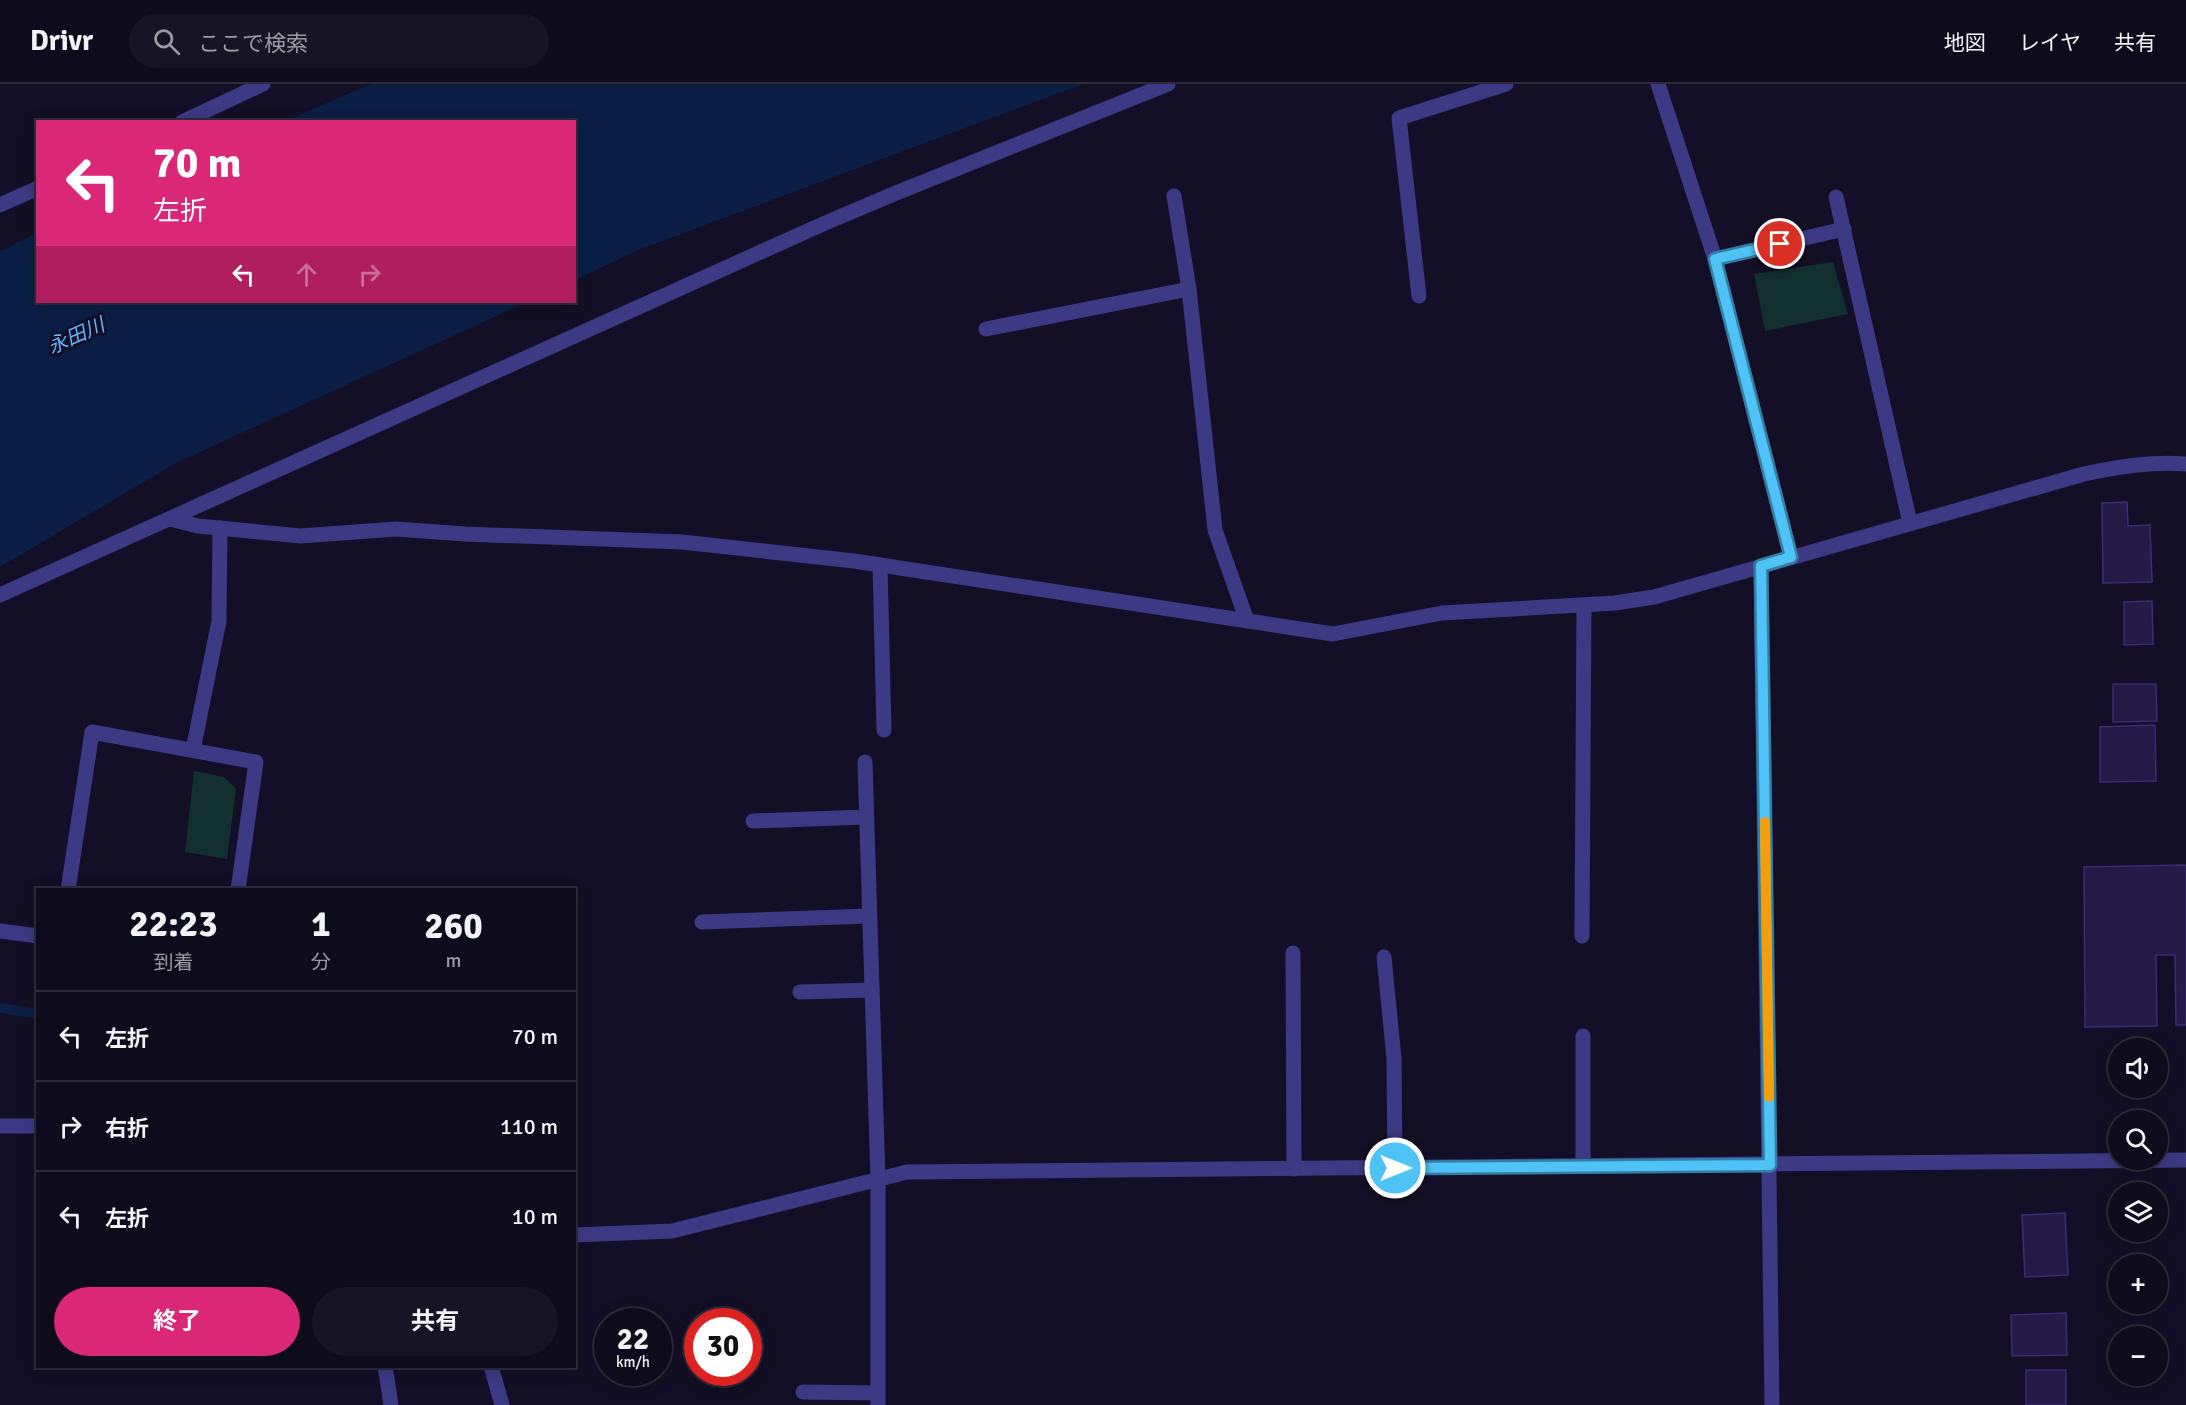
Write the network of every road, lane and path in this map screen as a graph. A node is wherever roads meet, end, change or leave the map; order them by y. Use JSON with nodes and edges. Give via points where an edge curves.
{"nodes":[{"id":1,"x":263,"y":84,"type":"edge"},
{"id":2,"x":1168,"y":84,"type":"edge"},
{"id":3,"x":1506,"y":84,"type":"edge"},
{"id":4,"x":1658,"y":84,"type":"edge"},
{"id":5,"x":186,"y":120,"type":"edge"},
{"id":6,"x":36,"y":189,"type":"edge"},
{"id":7,"x":1174,"y":196,"type":"dead end"},
{"id":8,"x":1836,"y":196,"type":"dead end"},
{"id":9,"x":0,"y":205,"type":"edge"},
{"id":10,"x":1844,"y":229,"type":"junction"},
{"id":11,"x":1715,"y":259,"type":"junction"},
{"id":12,"x":1189,"y":289,"type":"junction"},
{"id":13,"x":1419,"y":296,"type":"dead end"},
{"id":14,"x":986,"y":328,"type":"dead end"},
{"id":15,"x":2186,"y":464,"type":"edge"},
{"id":16,"x":170,"y":519,"type":"junction"},
{"id":17,"x":1910,"y":523,"type":"junction"},
{"id":18,"x":220,"y":528,"type":"junction"},
{"id":19,"x":1791,"y":557,"type":"junction"},
{"id":20,"x":880,"y":565,"type":"junction"},
{"id":21,"x":1761,"y":566,"type":"junction"},
{"id":22,"x":0,"y":595,"type":"edge"},
{"id":23,"x":1584,"y":605,"type":"junction"},
{"id":24,"x":1246,"y":621,"type":"junction"},
{"id":25,"x":884,"y":730,"type":"dead end"},
{"id":26,"x":193,"y":750,"type":"junction"},
{"id":27,"x":865,"y":762,"type":"dead end"},
{"id":28,"x":866,"y":817,"type":"junction"},
{"id":29,"x":753,"y":821,"type":"dead end"},
{"id":30,"x":68,"y":888,"type":"edge"},
{"id":31,"x":238,"y":888,"type":"edge"},
{"id":32,"x":869,"y":916,"type":"junction"},
{"id":33,"x":702,"y":922,"type":"dead end"},
{"id":34,"x":0,"y":931,"type":"edge"},
{"id":35,"x":36,"y":936,"type":"edge"},
{"id":36,"x":1582,"y":936,"type":"dead end"},
{"id":37,"x":1293,"y":953,"type":"dead end"},
{"id":38,"x":1384,"y":957,"type":"dead end"},
{"id":39,"x":872,"y":990,"type":"junction"},
{"id":40,"x":800,"y":992,"type":"dead end"},
{"id":41,"x":1583,"y":1036,"type":"dead end"},
{"id":42,"x":0,"y":1126,"type":"edge"},
{"id":43,"x":36,"y":1126,"type":"edge"},
{"id":44,"x":2186,"y":1160,"type":"edge"},
{"id":45,"x":1770,"y":1165,"type":"junction"},
{"id":46,"x":1583,"y":1166,"type":"junction"},
{"id":47,"x":1395,"y":1168,"type":"junction"},
{"id":48,"x":1294,"y":1169,"type":"junction"},
{"id":49,"x":878,"y":1180,"type":"junction"},
{"id":50,"x":576,"y":1235,"type":"edge"},
{"id":51,"x":385,"y":1368,"type":"edge"},
{"id":52,"x":491,"y":1368,"type":"edge"},
{"id":53,"x":803,"y":1392,"type":"dead end"},
{"id":54,"x":878,"y":1399,"type":"edge"},
{"id":55,"x":391,"y":1405,"type":"edge"},
{"id":56,"x":502,"y":1405,"type":"edge"},
{"id":57,"x":1772,"y":1405,"type":"edge"}],
"edges":[{"from":1,"to":5,"type":"street"},
{"from":2,"to":16,"type":"street","via":[[823,224]]},
{"from":3,"to":13,"type":"street","via":[[1399,118]]},
{"from":4,"to":11,"type":"street"},
{"from":6,"to":9,"type":"street"},
{"from":7,"to":12,"type":"street"},
{"from":8,"to":10,"type":"street"},
{"from":10,"to":11,"type":"street"},
{"from":10,"to":17,"type":"street"},
{"from":11,"to":19,"type":"street"},
{"from":12,"to":14,"type":"street"},
{"from":12,"to":24,"type":"street","via":[[1215,531]]},
{"from":15,"to":17,"type":"street","via":[[2120,467],[2084,474]]},
{"from":16,"to":18,"type":"street"},
{"from":16,"to":22,"type":"street"},
{"from":17,"to":19,"type":"street"},
{"from":18,"to":20,"type":"street","via":[[301,536],[396,529],[682,542]]},
{"from":18,"to":26,"type":"street","via":[[219,621]]},
{"from":19,"to":21,"type":"street"},
{"from":20,"to":24,"type":"street"},
{"from":20,"to":25,"type":"street"},
{"from":21,"to":23,"type":"street","via":[[1654,597]]},
{"from":21,"to":45,"type":"street"},
{"from":23,"to":24,"type":"street","via":[[1442,613],[1332,634]]},
{"from":23,"to":36,"type":"street"},
{"from":26,"to":30,"type":"street","via":[[92,732]]},
{"from":26,"to":31,"type":"street","via":[[256,762]]},
{"from":27,"to":28,"type":"street"},
{"from":28,"to":29,"type":"street"},
{"from":28,"to":32,"type":"street"},
{"from":32,"to":33,"type":"street"},
{"from":32,"to":39,"type":"street"},
{"from":34,"to":35,"type":"street"},
{"from":37,"to":48,"type":"street"},
{"from":38,"to":47,"type":"street","via":[[1394,1058]]},
{"from":39,"to":40,"type":"street"},
{"from":39,"to":49,"type":"street"},
{"from":41,"to":46,"type":"street"},
{"from":42,"to":43,"type":"street"},
{"from":44,"to":45,"type":"street"},
{"from":45,"to":46,"type":"street"},
{"from":45,"to":57,"type":"street"},
{"from":46,"to":47,"type":"street"},
{"from":47,"to":48,"type":"street"},
{"from":48,"to":49,"type":"street","via":[[907,1172]]},
{"from":49,"to":50,"type":"street","via":[[672,1231]]},
{"from":49,"to":54,"type":"street"},
{"from":51,"to":55,"type":"street"},
{"from":52,"to":56,"type":"street"},
{"from":53,"to":54,"type":"street"}]}
